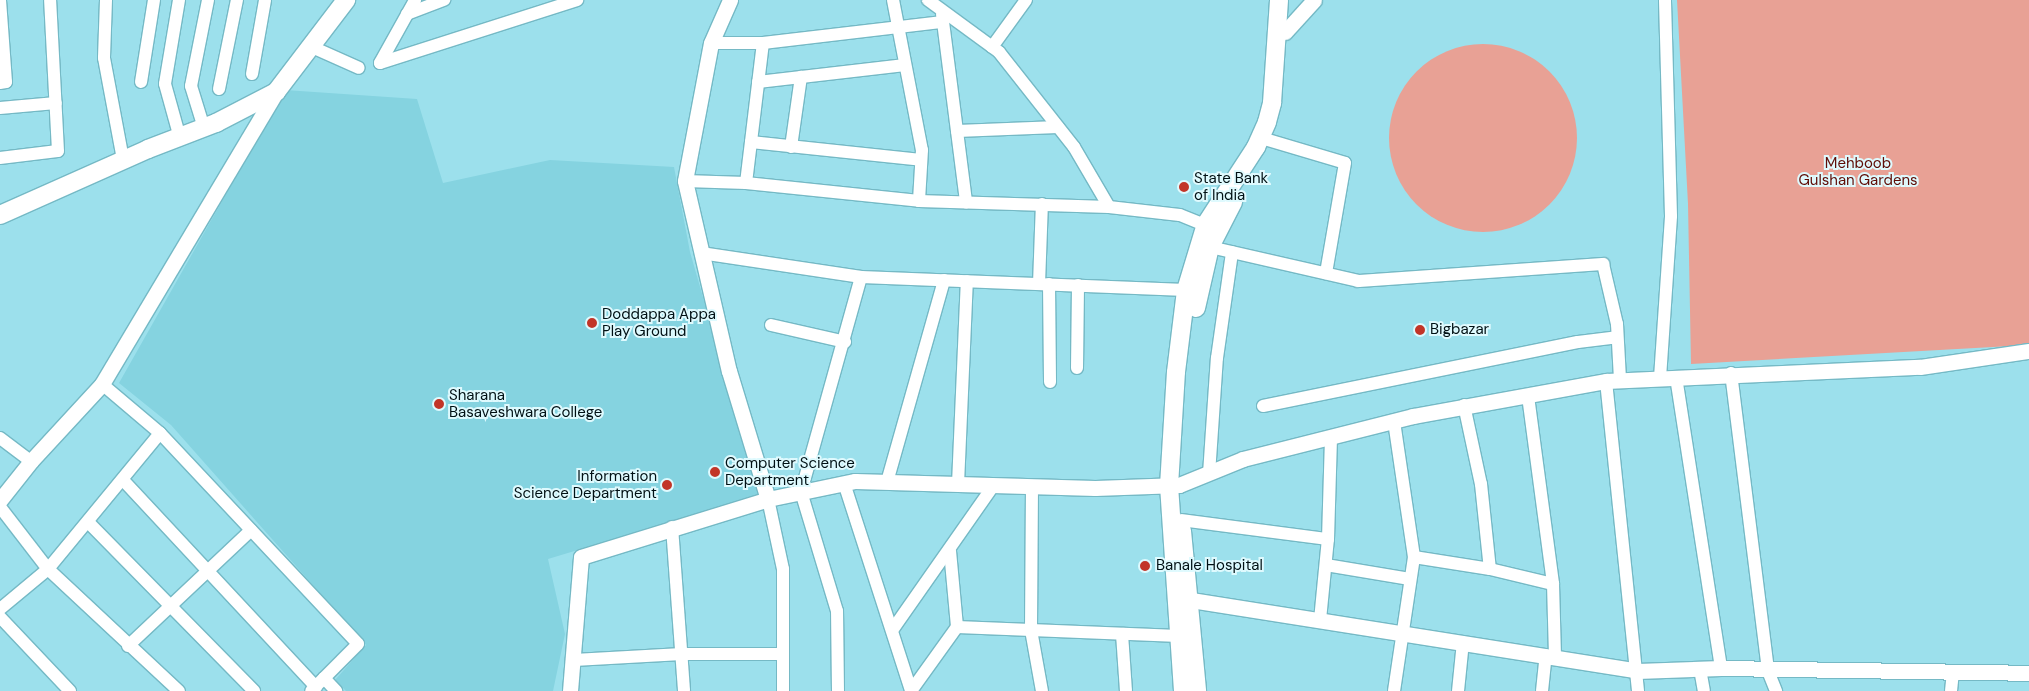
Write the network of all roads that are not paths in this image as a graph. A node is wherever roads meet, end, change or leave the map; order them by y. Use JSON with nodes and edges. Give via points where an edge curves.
{"nodes":[{"id":1,"x":0,"y":0,"type":"edge"},
{"id":2,"x":50,"y":0,"type":"edge"},
{"id":3,"x":106,"y":0,"type":"edge"},
{"id":4,"x":154,"y":0,"type":"edge"},
{"id":5,"x":179,"y":0,"type":"edge"},
{"id":6,"x":208,"y":0,"type":"edge"},
{"id":7,"x":237,"y":0,"type":"edge"},
{"id":8,"x":266,"y":0,"type":"edge"},
{"id":9,"x":346,"y":0,"type":"edge"},
{"id":10,"x":415,"y":0,"type":"edge"},
{"id":11,"x":444,"y":0,"type":"edge"},
{"id":12,"x":577,"y":0,"type":"edge"},
{"id":13,"x":730,"y":0,"type":"edge"},
{"id":14,"x":893,"y":0,"type":"edge"},
{"id":15,"x":928,"y":0,"type":"edge"},
{"id":16,"x":1278,"y":0,"type":"edge"},
{"id":17,"x":1286,"y":0,"type":"edge"},
{"id":18,"x":1314,"y":0,"type":"edge"},
{"id":19,"x":1665,"y":0,"type":"edge"},
{"id":20,"x":1020,"y":2,"type":"edge"},
{"id":21,"x":407,"y":14,"type":"junction"},
{"id":22,"x":942,"y":15,"type":"junction"},
{"id":23,"x":899,"y":29,"type":"junction"},
{"id":24,"x":1285,"y":32,"type":"junction"},
{"id":25,"x":711,"y":43,"type":"junction"},
{"id":26,"x":763,"y":43,"type":"junction"},
{"id":27,"x":312,"y":47,"type":"junction"},
{"id":28,"x":992,"y":47,"type":"junction"},
{"id":29,"x":906,"y":65,"type":"junction"},
{"id":30,"x":359,"y":68,"type":"dead end"},
{"id":31,"x":252,"y":74,"type":"dead end"},
{"id":32,"x":801,"y":77,"type":"junction"},
{"id":33,"x":140,"y":82,"type":"dead end"},
{"id":34,"x":758,"y":82,"type":"junction"},
{"id":35,"x":0,"y":83,"type":"edge"},
{"id":36,"x":218,"y":89,"type":"dead end"},
{"id":37,"x":276,"y":92,"type":"junction"},
{"id":38,"x":56,"y":103,"type":"junction"},
{"id":39,"x":0,"y":108,"type":"edge"},
{"id":40,"x":1058,"y":127,"type":"junction"},
{"id":41,"x":204,"y":128,"type":"junction"},
{"id":42,"x":957,"y":131,"type":"junction"},
{"id":43,"x":180,"y":138,"type":"junction"},
{"id":44,"x":1268,"y":140,"type":"junction"},
{"id":45,"x":751,"y":142,"type":"junction"},
{"id":46,"x":791,"y":147,"type":"junction"},
{"id":47,"x":0,"y":158,"type":"edge"},
{"id":48,"x":123,"y":160,"type":"junction"},
{"id":49,"x":921,"y":160,"type":"junction"},
{"id":50,"x":685,"y":181,"type":"junction"},
{"id":51,"x":746,"y":183,"type":"junction"},
{"id":52,"x":919,"y":201,"type":"junction"},
{"id":53,"x":966,"y":202,"type":"junction"},
{"id":54,"x":1042,"y":204,"type":"junction"},
{"id":55,"x":1109,"y":207,"type":"junction"},
{"id":56,"x":0,"y":215,"type":"edge"},
{"id":57,"x":1212,"y":227,"type":"junction"},
{"id":58,"x":1210,"y":247,"type":"junction"},
{"id":59,"x":1232,"y":252,"type":"junction"},
{"id":60,"x":701,"y":253,"type":"junction"},
{"id":61,"x":1326,"y":273,"type":"junction"},
{"id":62,"x":861,"y":277,"type":"junction"},
{"id":63,"x":944,"y":280,"type":"junction"},
{"id":64,"x":967,"y":281,"type":"junction"},
{"id":65,"x":1044,"y":284,"type":"junction"},
{"id":66,"x":1078,"y":285,"type":"junction"},
{"id":67,"x":1186,"y":290,"type":"junction"},
{"id":68,"x":771,"y":325,"type":"dead end"},
{"id":69,"x":1617,"y":337,"type":"junction"},
{"id":70,"x":845,"y":342,"type":"junction"},
{"id":71,"x":2029,"y":350,"type":"edge"},
{"id":72,"x":1076,"y":368,"type":"dead end"},
{"id":73,"x":1731,"y":373,"type":"junction"},
{"id":74,"x":1676,"y":377,"type":"junction"},
{"id":75,"x":1660,"y":378,"type":"junction"},
{"id":76,"x":1613,"y":380,"type":"junction"},
{"id":77,"x":1050,"y":382,"type":"dead end"},
{"id":78,"x":102,"y":384,"type":"junction"},
{"id":79,"x":1528,"y":396,"type":"junction"},
{"id":80,"x":1464,"y":405,"type":"junction"},
{"id":81,"x":1263,"y":406,"type":"dead end"},
{"id":82,"x":1394,"y":421,"type":"junction"},
{"id":83,"x":160,"y":433,"type":"junction"},
{"id":84,"x":1331,"y":437,"type":"junction"},
{"id":85,"x":0,"y":438,"type":"edge"},
{"id":86,"x":31,"y":461,"type":"junction"},
{"id":87,"x":1209,"y":474,"type":"junction"},
{"id":88,"x":123,"y":480,"type":"junction"},
{"id":89,"x":887,"y":482,"type":"junction"},
{"id":90,"x":844,"y":484,"type":"junction"},
{"id":91,"x":958,"y":484,"type":"junction"},
{"id":92,"x":994,"y":485,"type":"junction"},
{"id":93,"x":1032,"y":486,"type":"junction"},
{"id":94,"x":1174,"y":486,"type":"junction"},
{"id":95,"x":801,"y":492,"type":"junction"},
{"id":96,"x":768,"y":499,"type":"junction"},
{"id":97,"x":0,"y":500,"type":"edge"},
{"id":98,"x":0,"y":507,"type":"edge"},
{"id":99,"x":1181,"y":520,"type":"junction"},
{"id":100,"x":88,"y":522,"type":"junction"},
{"id":101,"x":672,"y":527,"type":"junction"},
{"id":102,"x":251,"y":530,"type":"junction"},
{"id":103,"x":1328,"y":539,"type":"junction"},
{"id":104,"x":950,"y":551,"type":"junction"},
{"id":105,"x":1414,"y":557,"type":"junction"},
{"id":106,"x":1326,"y":565,"type":"junction"},
{"id":107,"x":48,"y":569,"type":"junction"},
{"id":108,"x":1490,"y":569,"type":"junction"},
{"id":109,"x":208,"y":571,"type":"junction"},
{"id":110,"x":1410,"y":579,"type":"junction"},
{"id":111,"x":1553,"y":584,"type":"junction"},
{"id":112,"x":1191,"y":600,"type":"junction"},
{"id":113,"x":171,"y":606,"type":"junction"},
{"id":114,"x":0,"y":609,"type":"edge"},
{"id":115,"x":0,"y":618,"type":"edge"},
{"id":116,"x":1320,"y":620,"type":"junction"},
{"id":117,"x":957,"y":627,"type":"junction"},
{"id":118,"x":893,"y":629,"type":"junction"},
{"id":119,"x":1031,"y":630,"type":"junction"},
{"id":120,"x":1401,"y":632,"type":"junction"},
{"id":121,"x":1122,"y":634,"type":"junction"},
{"id":122,"x":1179,"y":636,"type":"junction"},
{"id":123,"x":1463,"y":642,"type":"junction"},
{"id":124,"x":128,"y":646,"type":"junction"},
{"id":125,"x":682,"y":654,"type":"junction"},
{"id":126,"x":783,"y":654,"type":"junction"},
{"id":127,"x":1550,"y":656,"type":"junction"},
{"id":128,"x":574,"y":660,"type":"junction"},
{"id":129,"x":1721,"y":668,"type":"junction"},
{"id":130,"x":1700,"y":669,"type":"junction"},
{"id":131,"x":1637,"y":671,"type":"junction"},
{"id":132,"x":1768,"y":671,"type":"junction"},
{"id":133,"x":1953,"y":673,"type":"junction"},
{"id":134,"x":2029,"y":673,"type":"edge"},
{"id":135,"x":317,"y":685,"type":"edge"},
{"id":136,"x":171,"y":689,"type":"edge"},
{"id":137,"x":70,"y":691,"type":"edge"},
{"id":138,"x":254,"y":691,"type":"edge"},
{"id":139,"x":336,"y":691,"type":"edge"},
{"id":140,"x":570,"y":691,"type":"edge"},
{"id":141,"x":684,"y":691,"type":"edge"},
{"id":142,"x":783,"y":691,"type":"edge"},
{"id":143,"x":838,"y":691,"type":"edge"},
{"id":144,"x":1042,"y":691,"type":"edge"},
{"id":145,"x":1126,"y":691,"type":"edge"},
{"id":146,"x":1183,"y":691,"type":"edge"},
{"id":147,"x":1198,"y":691,"type":"edge"},
{"id":148,"x":1394,"y":691,"type":"edge"},
{"id":149,"x":1458,"y":691,"type":"edge"},
{"id":150,"x":1542,"y":691,"type":"edge"},
{"id":151,"x":1638,"y":691,"type":"edge"},
{"id":152,"x":1704,"y":691,"type":"edge"},
{"id":153,"x":1776,"y":691,"type":"edge"},
{"id":154,"x":1951,"y":691,"type":"edge"}],
"edges":[{"from":1,"to":35,"type":"street","via":[[6,82]]},
{"from":2,"to":38,"type":"street"},
{"from":3,"to":48,"type":"street","via":[[104,58]]},
{"from":4,"to":33,"type":"street"},
{"from":5,"to":43,"type":"street","via":[[165,84]]},
{"from":6,"to":41,"type":"street","via":[[191,86]]},
{"from":7,"to":36,"type":"street"},
{"from":8,"to":31,"type":"street"},
{"from":9,"to":27,"type":"main road"},
{"from":10,"to":21,"type":"street"},
{"from":11,"to":21,"type":"street"},
{"from":12,"to":21,"type":"street","via":[[380,63]]},
{"from":13,"to":25,"type":"street"},
{"from":14,"to":23,"type":"street"},
{"from":15,"to":22,"type":"street"},
{"from":16,"to":57,"type":"main road","via":[[1272,103],[1267,122]]},
{"from":17,"to":24,"type":"main road"},
{"from":18,"to":24,"type":"street"},
{"from":19,"to":75,"type":"street","via":[[1671,216]]},
{"from":20,"to":28,"type":"street"},
{"from":22,"to":23,"type":"street"},
{"from":22,"to":28,"type":"street"},
{"from":22,"to":42,"type":"street"},
{"from":23,"to":26,"type":"street"},
{"from":23,"to":29,"type":"street"},
{"from":24,"to":44,"type":"main road","via":[[1277,115]]},
{"from":25,"to":26,"type":"street"},
{"from":25,"to":50,"type":"street"},
{"from":26,"to":34,"type":"street"},
{"from":27,"to":30,"type":"street"},
{"from":27,"to":37,"type":"main road"},
{"from":28,"to":40,"type":"street"},
{"from":29,"to":32,"type":"street"},
{"from":29,"to":49,"type":"street"},
{"from":32,"to":34,"type":"street"},
{"from":32,"to":46,"type":"street"},
{"from":34,"to":45,"type":"street"},
{"from":37,"to":41,"type":"main road"},
{"from":37,"to":78,"type":"street"},
{"from":38,"to":39,"type":"street"},
{"from":38,"to":47,"type":"street","via":[[58,151]]},
{"from":40,"to":42,"type":"street"},
{"from":40,"to":55,"type":"street"},
{"from":41,"to":43,"type":"main road"},
{"from":42,"to":53,"type":"street"},
{"from":43,"to":48,"type":"main road"},
{"from":44,"to":57,"type":"main road"},
{"from":44,"to":61,"type":"street","via":[[1345,163]]},
{"from":45,"to":46,"type":"street"},
{"from":45,"to":51,"type":"street"},
{"from":46,"to":49,"type":"street"},
{"from":48,"to":56,"type":"main road"},
{"from":49,"to":52,"type":"street"},
{"from":50,"to":51,"type":"street"},
{"from":50,"to":60,"type":"street"},
{"from":51,"to":52,"type":"street"},
{"from":52,"to":53,"type":"street"},
{"from":53,"to":54,"type":"street"},
{"from":54,"to":55,"type":"street"},
{"from":54,"to":65,"type":"street"},
{"from":55,"to":57,"type":"street","via":[[1166,212]]},
{"from":57,"to":58,"type":"main road"},
{"from":57,"to":67,"type":"main road"},
{"from":58,"to":59,"type":"street"},
{"from":58,"to":94,"type":"main road","via":[[1197,296]]},
{"from":59,"to":61,"type":"street"},
{"from":59,"to":87,"type":"street","via":[[1217,358]]},
{"from":60,"to":62,"type":"street"},
{"from":60,"to":96,"type":"street","via":[[729,371]]},
{"from":61,"to":69,"type":"street","via":[[1358,280],[1603,264],[1616,315]]},
{"from":62,"to":63,"type":"street"},
{"from":62,"to":70,"type":"street"},
{"from":63,"to":64,"type":"street"},
{"from":63,"to":89,"type":"street"},
{"from":64,"to":65,"type":"street"},
{"from":64,"to":91,"type":"street"},
{"from":65,"to":66,"type":"street"},
{"from":65,"to":77,"type":"street"},
{"from":66,"to":67,"type":"street"},
{"from":66,"to":72,"type":"street"},
{"from":67,"to":94,"type":"main road","via":[[1176,372]]},
{"from":68,"to":70,"type":"street"},
{"from":69,"to":76,"type":"street"},
{"from":69,"to":81,"type":"street","via":[[1578,342]]},
{"from":70,"to":95,"type":"street"},
{"from":71,"to":73,"type":"street","via":[[1920,367]]},
{"from":73,"to":74,"type":"street"},
{"from":73,"to":132,"type":"street"},
{"from":74,"to":75,"type":"street"},
{"from":74,"to":129,"type":"street"},
{"from":75,"to":76,"type":"street"},
{"from":76,"to":79,"type":"street"},
{"from":76,"to":131,"type":"street"},
{"from":78,"to":83,"type":"street"},
{"from":78,"to":86,"type":"street"},
{"from":79,"to":80,"type":"street"},
{"from":79,"to":111,"type":"street"},
{"from":80,"to":82,"type":"street"},
{"from":80,"to":108,"type":"street","via":[[1481,484]]},
{"from":82,"to":84,"type":"street"},
{"from":82,"to":105,"type":"street"},
{"from":83,"to":88,"type":"street"},
{"from":83,"to":102,"type":"street"},
{"from":84,"to":87,"type":"street","via":[[1244,459]]},
{"from":84,"to":103,"type":"street"},
{"from":85,"to":86,"type":"street"},
{"from":86,"to":97,"type":"street"},
{"from":87,"to":94,"type":"street"},
{"from":88,"to":100,"type":"street"},
{"from":88,"to":109,"type":"street"},
{"from":89,"to":90,"type":"street"},
{"from":89,"to":91,"type":"street"},
{"from":90,"to":95,"type":"street"},
{"from":90,"to":118,"type":"street"},
{"from":91,"to":92,"type":"street"},
{"from":92,"to":93,"type":"street"},
{"from":92,"to":104,"type":"street"},
{"from":93,"to":94,"type":"street"},
{"from":93,"to":119,"type":"street"},
{"from":94,"to":99,"type":"main road"},
{"from":94,"to":122,"type":"main road"},
{"from":95,"to":96,"type":"street"},
{"from":95,"to":143,"type":"street","via":[[837,611]]},
{"from":96,"to":101,"type":"street"},
{"from":96,"to":126,"type":"street","via":[[783,569]]},
{"from":98,"to":107,"type":"street"},
{"from":99,"to":103,"type":"street"},
{"from":99,"to":112,"type":"main road"},
{"from":100,"to":107,"type":"street"},
{"from":100,"to":113,"type":"street"},
{"from":101,"to":125,"type":"street"},
{"from":101,"to":128,"type":"street","via":[[581,557]]},
{"from":102,"to":109,"type":"street"},
{"from":102,"to":135,"type":"street","via":[[358,644]]},
{"from":103,"to":106,"type":"street"},
{"from":104,"to":117,"type":"street"},
{"from":104,"to":118,"type":"street"},
{"from":105,"to":108,"type":"street"},
{"from":105,"to":110,"type":"street"},
{"from":106,"to":110,"type":"street"},
{"from":106,"to":116,"type":"street"},
{"from":107,"to":114,"type":"street"},
{"from":107,"to":124,"type":"street"},
{"from":108,"to":111,"type":"street"},
{"from":109,"to":113,"type":"street"},
{"from":109,"to":135,"type":"street"},
{"from":110,"to":120,"type":"street"},
{"from":111,"to":127,"type":"street"},
{"from":112,"to":116,"type":"street"},
{"from":112,"to":147,"type":"main road"},
{"from":113,"to":124,"type":"street"},
{"from":113,"to":138,"type":"street"},
{"from":115,"to":137,"type":"street"},
{"from":116,"to":120,"type":"street"},
{"from":117,"to":118,"type":"street","via":[[911,691]]},
{"from":117,"to":119,"type":"street"},
{"from":119,"to":121,"type":"street"},
{"from":119,"to":144,"type":"street"},
{"from":120,"to":123,"type":"street"},
{"from":120,"to":148,"type":"street"},
{"from":121,"to":122,"type":"street"},
{"from":121,"to":145,"type":"street"},
{"from":122,"to":146,"type":"main road"},
{"from":123,"to":127,"type":"street"},
{"from":123,"to":149,"type":"street"},
{"from":124,"to":136,"type":"street"},
{"from":125,"to":126,"type":"street"},
{"from":125,"to":128,"type":"street"},
{"from":125,"to":141,"type":"street"},
{"from":126,"to":142,"type":"street"},
{"from":127,"to":131,"type":"street"},
{"from":127,"to":150,"type":"street"},
{"from":128,"to":140,"type":"street"},
{"from":129,"to":130,"type":"street"},
{"from":129,"to":132,"type":"street"},
{"from":130,"to":131,"type":"street"},
{"from":130,"to":152,"type":"street"},
{"from":131,"to":151,"type":"street"},
{"from":132,"to":133,"type":"street"},
{"from":132,"to":153,"type":"street"},
{"from":133,"to":134,"type":"street"},
{"from":133,"to":154,"type":"street"},
{"from":135,"to":139,"type":"street"}]}
